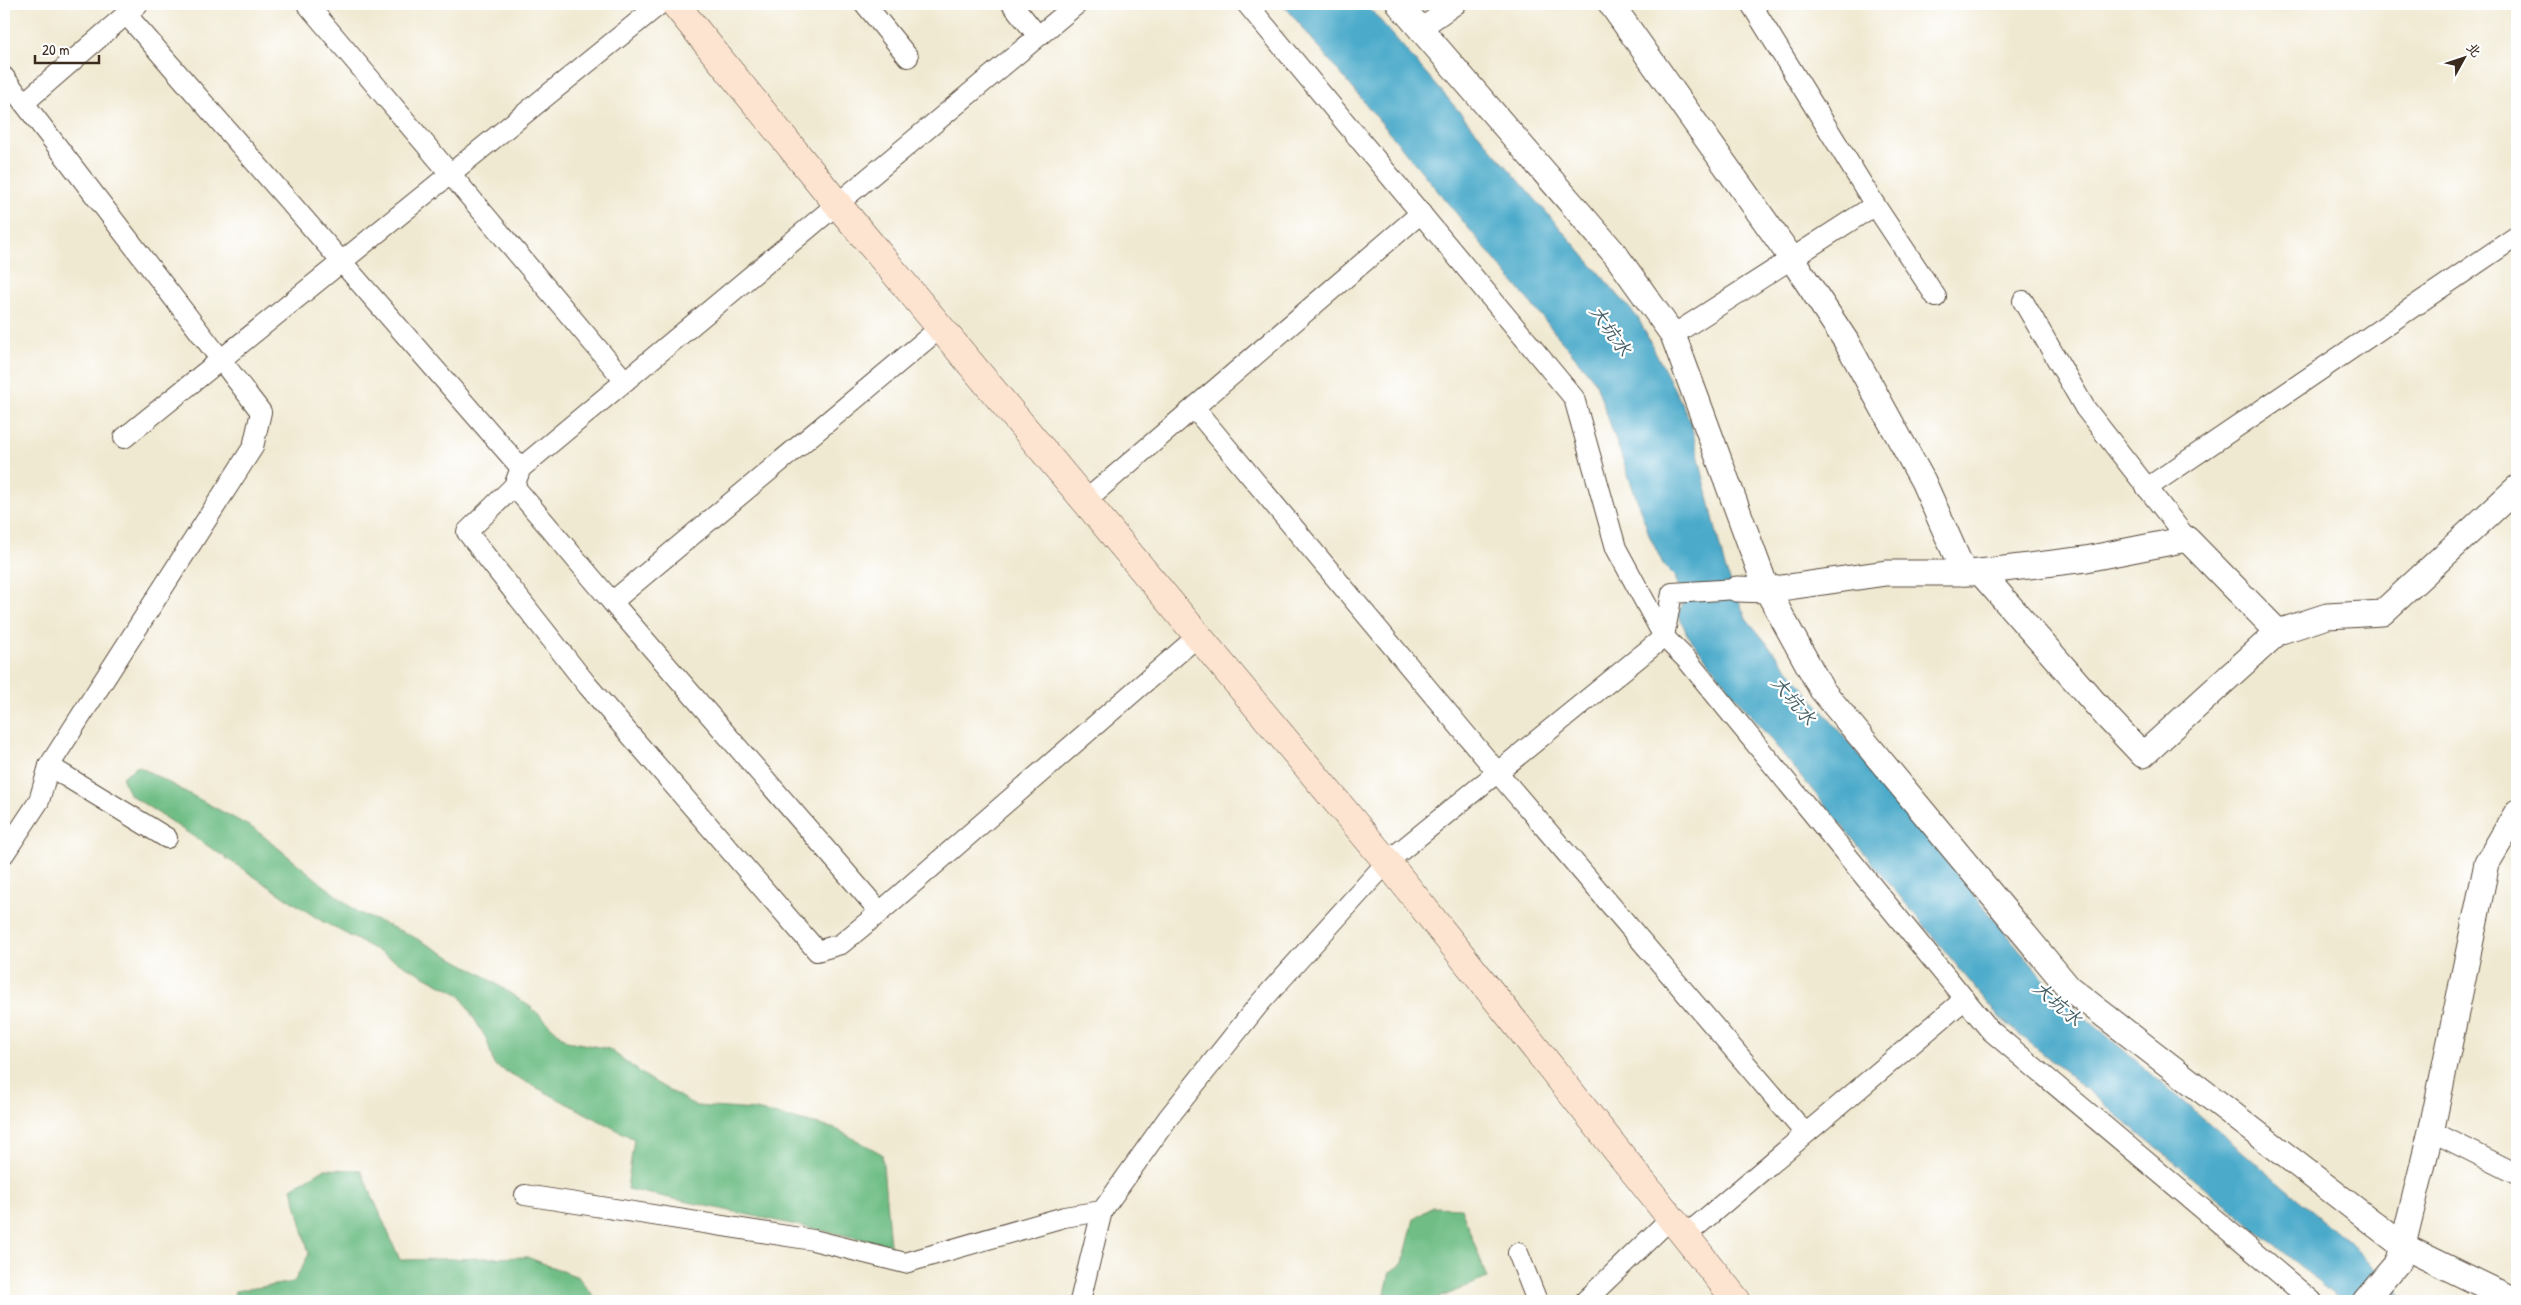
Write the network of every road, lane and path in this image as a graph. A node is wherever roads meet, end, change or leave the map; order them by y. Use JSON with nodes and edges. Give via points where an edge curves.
{"nodes":[{"id":1,"x":307,"y":4,"type":"edge"},
{"id":2,"x":660,"y":4,"type":"edge"},
{"id":3,"x":674,"y":4,"type":"edge"},
{"id":4,"x":865,"y":4,"type":"edge"},
{"id":5,"x":1012,"y":4,"type":"edge"},
{"id":6,"x":1077,"y":4,"type":"edge"},
{"id":7,"x":1247,"y":4,"type":"edge"},
{"id":8,"x":1399,"y":4,"type":"edge"},
{"id":9,"x":1456,"y":4,"type":"edge"},
{"id":10,"x":1611,"y":4,"type":"edge"},
{"id":11,"x":1751,"y":4,"type":"edge"},
{"id":12,"x":132,"y":9,"type":"edge"},
{"id":13,"x":1420,"y":29,"type":"junction"},
{"id":14,"x":1038,"y":36,"type":"junction"},
{"id":15,"x":908,"y":57,"type":"dead end"},
{"id":16,"x":4,"y":77,"type":"edge"},
{"id":17,"x":24,"y":103,"type":"junction"},
{"id":18,"x":451,"y":174,"type":"junction"},
{"id":19,"x":837,"y":204,"type":"junction"},
{"id":20,"x":1875,"y":204,"type":"junction"},
{"id":21,"x":1421,"y":213,"type":"junction"},
{"id":22,"x":2517,"y":236,"type":"edge"},
{"id":23,"x":1792,"y":259,"type":"junction"},
{"id":24,"x":343,"y":262,"type":"junction"},
{"id":25,"x":1936,"y":297,"type":"dead end"},
{"id":26,"x":2024,"y":301,"type":"dead end"},
{"id":27,"x":940,"y":328,"type":"junction"},
{"id":28,"x":1673,"y":335,"type":"junction"},
{"id":29,"x":222,"y":360,"type":"junction"},
{"id":30,"x":625,"y":381,"type":"junction"},
{"id":31,"x":1194,"y":408,"type":"junction"},
{"id":32,"x":124,"y":438,"type":"dead end"},
{"id":33,"x":518,"y":477,"type":"junction"},
{"id":34,"x":2147,"y":488,"type":"junction"},
{"id":35,"x":2517,"y":488,"type":"edge"},
{"id":36,"x":1085,"y":501,"type":"junction"},
{"id":37,"x":2187,"y":539,"type":"junction"},
{"id":38,"x":1972,"y":572,"type":"junction"},
{"id":39,"x":1737,"y":589,"type":"joint"},
{"id":40,"x":1767,"y":590,"type":"junction"},
{"id":41,"x":612,"y":602,"type":"junction"},
{"id":42,"x":2278,"y":632,"type":"junction"},
{"id":43,"x":1198,"y":636,"type":"junction"},
{"id":44,"x":1664,"y":637,"type":"junction"},
{"id":45,"x":49,"y":766,"type":"junction"},
{"id":46,"x":1498,"y":773,"type":"junction"},
{"id":47,"x":2517,"y":812,"type":"edge"},
{"id":48,"x":167,"y":838,"type":"dead end"},
{"id":49,"x":4,"y":854,"type":"edge"},
{"id":50,"x":1387,"y":862,"type":"junction"},
{"id":51,"x":880,"y":912,"type":"junction"},
{"id":52,"x":1965,"y":999,"type":"junction"},
{"id":53,"x":2431,"y":1131,"type":"junction"},
{"id":54,"x":1805,"y":1133,"type":"junction"},
{"id":55,"x":2517,"y":1174,"type":"edge"},
{"id":56,"x":525,"y":1195,"type":"dead end"},
{"id":57,"x":1102,"y":1211,"type":"junction"},
{"id":58,"x":1678,"y":1227,"type":"junction"},
{"id":59,"x":1518,"y":1253,"type":"dead end"},
{"id":60,"x":2401,"y":1253,"type":"junction"},
{"id":61,"x":1080,"y":1301,"type":"edge"},
{"id":62,"x":1537,"y":1301,"type":"edge"},
{"id":63,"x":1585,"y":1301,"type":"edge"},
{"id":64,"x":1737,"y":1301,"type":"edge"},
{"id":65,"x":2312,"y":1301,"type":"edge"},
{"id":66,"x":2365,"y":1301,"type":"edge"},
{"id":67,"x":2516,"y":1301,"type":"edge"}],
"edges":[{"from":1,"to":18,"type":"street"},
{"from":2,"to":18,"type":"street"},
{"from":3,"to":19,"type":"main road"},
{"from":4,"to":15,"type":"street"},
{"from":5,"to":14,"type":"street"},
{"from":6,"to":14,"type":"street"},
{"from":7,"to":21,"type":"street"},
{"from":8,"to":13,"type":"street"},
{"from":9,"to":13,"type":"street"},
{"from":10,"to":23,"type":"street"},
{"from":11,"to":20,"type":"street"},
{"from":12,"to":17,"type":"street"},
{"from":12,"to":24,"type":"street"},
{"from":13,"to":28,"type":"street","via":[[1615,254]]},
{"from":14,"to":19,"type":"street"},
{"from":16,"to":17,"type":"street"},
{"from":17,"to":29,"type":"street"},
{"from":18,"to":24,"type":"street"},
{"from":18,"to":30,"type":"street"},
{"from":19,"to":27,"type":"main road"},
{"from":19,"to":30,"type":"street"},
{"from":20,"to":23,"type":"street"},
{"from":20,"to":25,"type":"street"},
{"from":21,"to":31,"type":"street"},
{"from":21,"to":44,"type":"street","via":[[1574,398],[1616,548]]},
{"from":22,"to":34,"type":"street"},
{"from":23,"to":28,"type":"street"},
{"from":23,"to":38,"type":"street","via":[[1846,341]]},
{"from":24,"to":29,"type":"street"},
{"from":24,"to":33,"type":"street"},
{"from":26,"to":34,"type":"street","via":[[2085,408]]},
{"from":27,"to":36,"type":"main road"},
{"from":27,"to":41,"type":"street"},
{"from":28,"to":40,"type":"street"},
{"from":29,"to":32,"type":"street"},
{"from":29,"to":45,"type":"street","via":[[262,412],[253,447]]},
{"from":30,"to":33,"type":"street"},
{"from":31,"to":36,"type":"street"},
{"from":31,"to":46,"type":"street"},
{"from":33,"to":41,"type":"street"},
{"from":33,"to":51,"type":"street","via":[[467,532],[588,686],[817,952],[841,944]]},
{"from":34,"to":37,"type":"street"},
{"from":35,"to":42,"type":"street","via":[[2382,613],[2327,616]]},
{"from":36,"to":43,"type":"main road"},
{"from":37,"to":38,"type":"street","via":[[2086,559]]},
{"from":37,"to":42,"type":"street"},
{"from":38,"to":40,"type":"street","via":[[1886,573]]},
{"from":38,"to":42,"type":"street","via":[[2144,755]]},
{"from":39,"to":40,"type":"street"},
{"from":39,"to":44,"type":"street","via":[[1672,593]]},
{"from":40,"to":60,"type":"street","via":[[1822,690],[2069,988]]},
{"from":41,"to":51,"type":"street"},
{"from":43,"to":50,"type":"main road"},
{"from":43,"to":51,"type":"street"},
{"from":44,"to":46,"type":"street"},
{"from":44,"to":52,"type":"street","via":[[1687,660]]},
{"from":45,"to":48,"type":"street"},
{"from":45,"to":49,"type":"street","via":[[39,801]]},
{"from":46,"to":50,"type":"street"},
{"from":46,"to":54,"type":"street"},
{"from":47,"to":53,"type":"street","via":[[2487,863]]},
{"from":50,"to":57,"type":"street","via":[[1259,1004],[1168,1118]]},
{"from":50,"to":58,"type":"main road"},
{"from":52,"to":54,"type":"street"},
{"from":52,"to":65,"type":"street","via":[[1990,1030]]},
{"from":53,"to":55,"type":"street"},
{"from":53,"to":60,"type":"street"},
{"from":54,"to":58,"type":"street"},
{"from":56,"to":57,"type":"street","via":[[813,1240],[905,1263],[1064,1217]]},
{"from":57,"to":61,"type":"street"},
{"from":58,"to":63,"type":"street"},
{"from":58,"to":64,"type":"main road"},
{"from":59,"to":62,"type":"street"},
{"from":60,"to":66,"type":"street"},
{"from":60,"to":67,"type":"street"}]}
